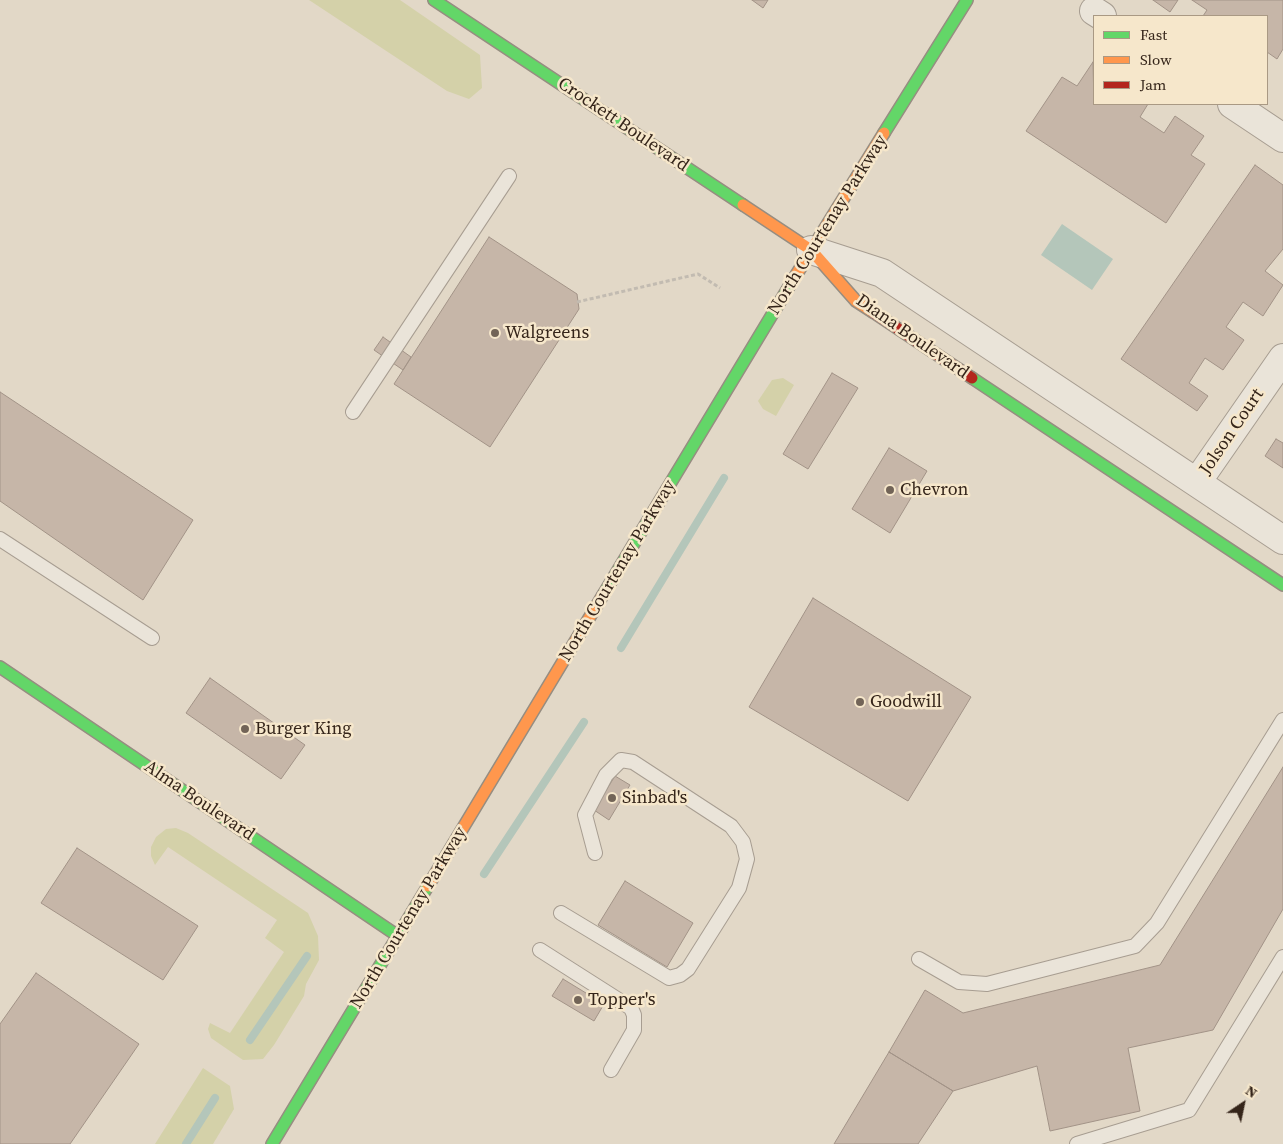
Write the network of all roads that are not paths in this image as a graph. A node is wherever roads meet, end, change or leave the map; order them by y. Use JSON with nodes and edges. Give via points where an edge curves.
{"nodes":[{"id":1,"x":434,"y":0,"type":"edge"},
{"id":2,"x":967,"y":0,"type":"edge"},
{"id":3,"x":1234,"y":105,"type":"edge"},
{"id":4,"x":1283,"y":138,"type":"edge"},
{"id":5,"x":508,"y":176,"type":"dead end"},
{"id":6,"x":811,"y":250,"type":"junction"},
{"id":7,"x":1283,"y":358,"type":"edge"},
{"id":8,"x":1034,"y":374,"type":"junction"},
{"id":9,"x":1013,"y":406,"type":"junction"},
{"id":10,"x":353,"y":412,"type":"dead end"},
{"id":11,"x":1198,"y":482,"type":"junction"},
{"id":12,"x":0,"y":539,"type":"edge"},
{"id":13,"x":1283,"y":540,"type":"edge"},
{"id":14,"x":1283,"y":585,"type":"edge"},
{"id":15,"x":152,"y":638,"type":"dead end"},
{"id":16,"x":0,"y":667,"type":"edge"},
{"id":17,"x":1283,"y":720,"type":"edge"},
{"id":18,"x":595,"y":853,"type":"dead end"},
{"id":19,"x":561,"y":913,"type":"dead end"},
{"id":20,"x":398,"y":936,"type":"junction"},
{"id":21,"x":540,"y":950,"type":"dead end"},
{"id":22,"x":1283,"y":957,"type":"edge"},
{"id":23,"x":919,"y":959,"type":"dead end"},
{"id":24,"x":611,"y":1070,"type":"dead end"},
{"id":25,"x":272,"y":1144,"type":"edge"},
{"id":26,"x":1077,"y":1144,"type":"edge"}],
"edges":[{"from":1,"to":6,"type":"street","name":"Crockett Boulevard"},
{"from":2,"to":6,"type":"street","name":"North Courtenay Parkway"},
{"from":3,"to":4,"type":"street"},
{"from":5,"to":10,"type":"lane"},
{"from":6,"to":8,"type":"street","name":"Diana Boulevard","via":[[882,273]]},
{"from":6,"to":9,"type":"street","name":"Diana Boulevard","via":[[856,302]]},
{"from":6,"to":20,"type":"street","name":"North Courtenay Parkway"},
{"from":7,"to":11,"type":"street","name":"Jolson Court"},
{"from":8,"to":9,"type":"street"},
{"from":8,"to":11,"type":"street","name":"Diana Boulevard"},
{"from":9,"to":14,"type":"street","name":"Diana Boulevard"},
{"from":11,"to":13,"type":"street","name":"Diana Boulevard"},
{"from":12,"to":15,"type":"lane"},
{"from":16,"to":20,"type":"street","name":"Alma Boulevard"},
{"from":17,"to":23,"type":"lane","via":[[1157,923],[1135,946],[987,984],[959,982]]},
{"from":18,"to":19,"type":"lane","via":[[585,816],[606,775],[621,760],[633,762],[731,826],[743,842],[747,859],[739,888],[688,969],[680,975],[669,978]]},
{"from":20,"to":25,"type":"street","name":"North Courtenay Parkway"},
{"from":21,"to":24,"type":"lane","via":[[631,1008],[634,1030]]},
{"from":22,"to":26,"type":"lane","via":[[1189,1110]]}]}
